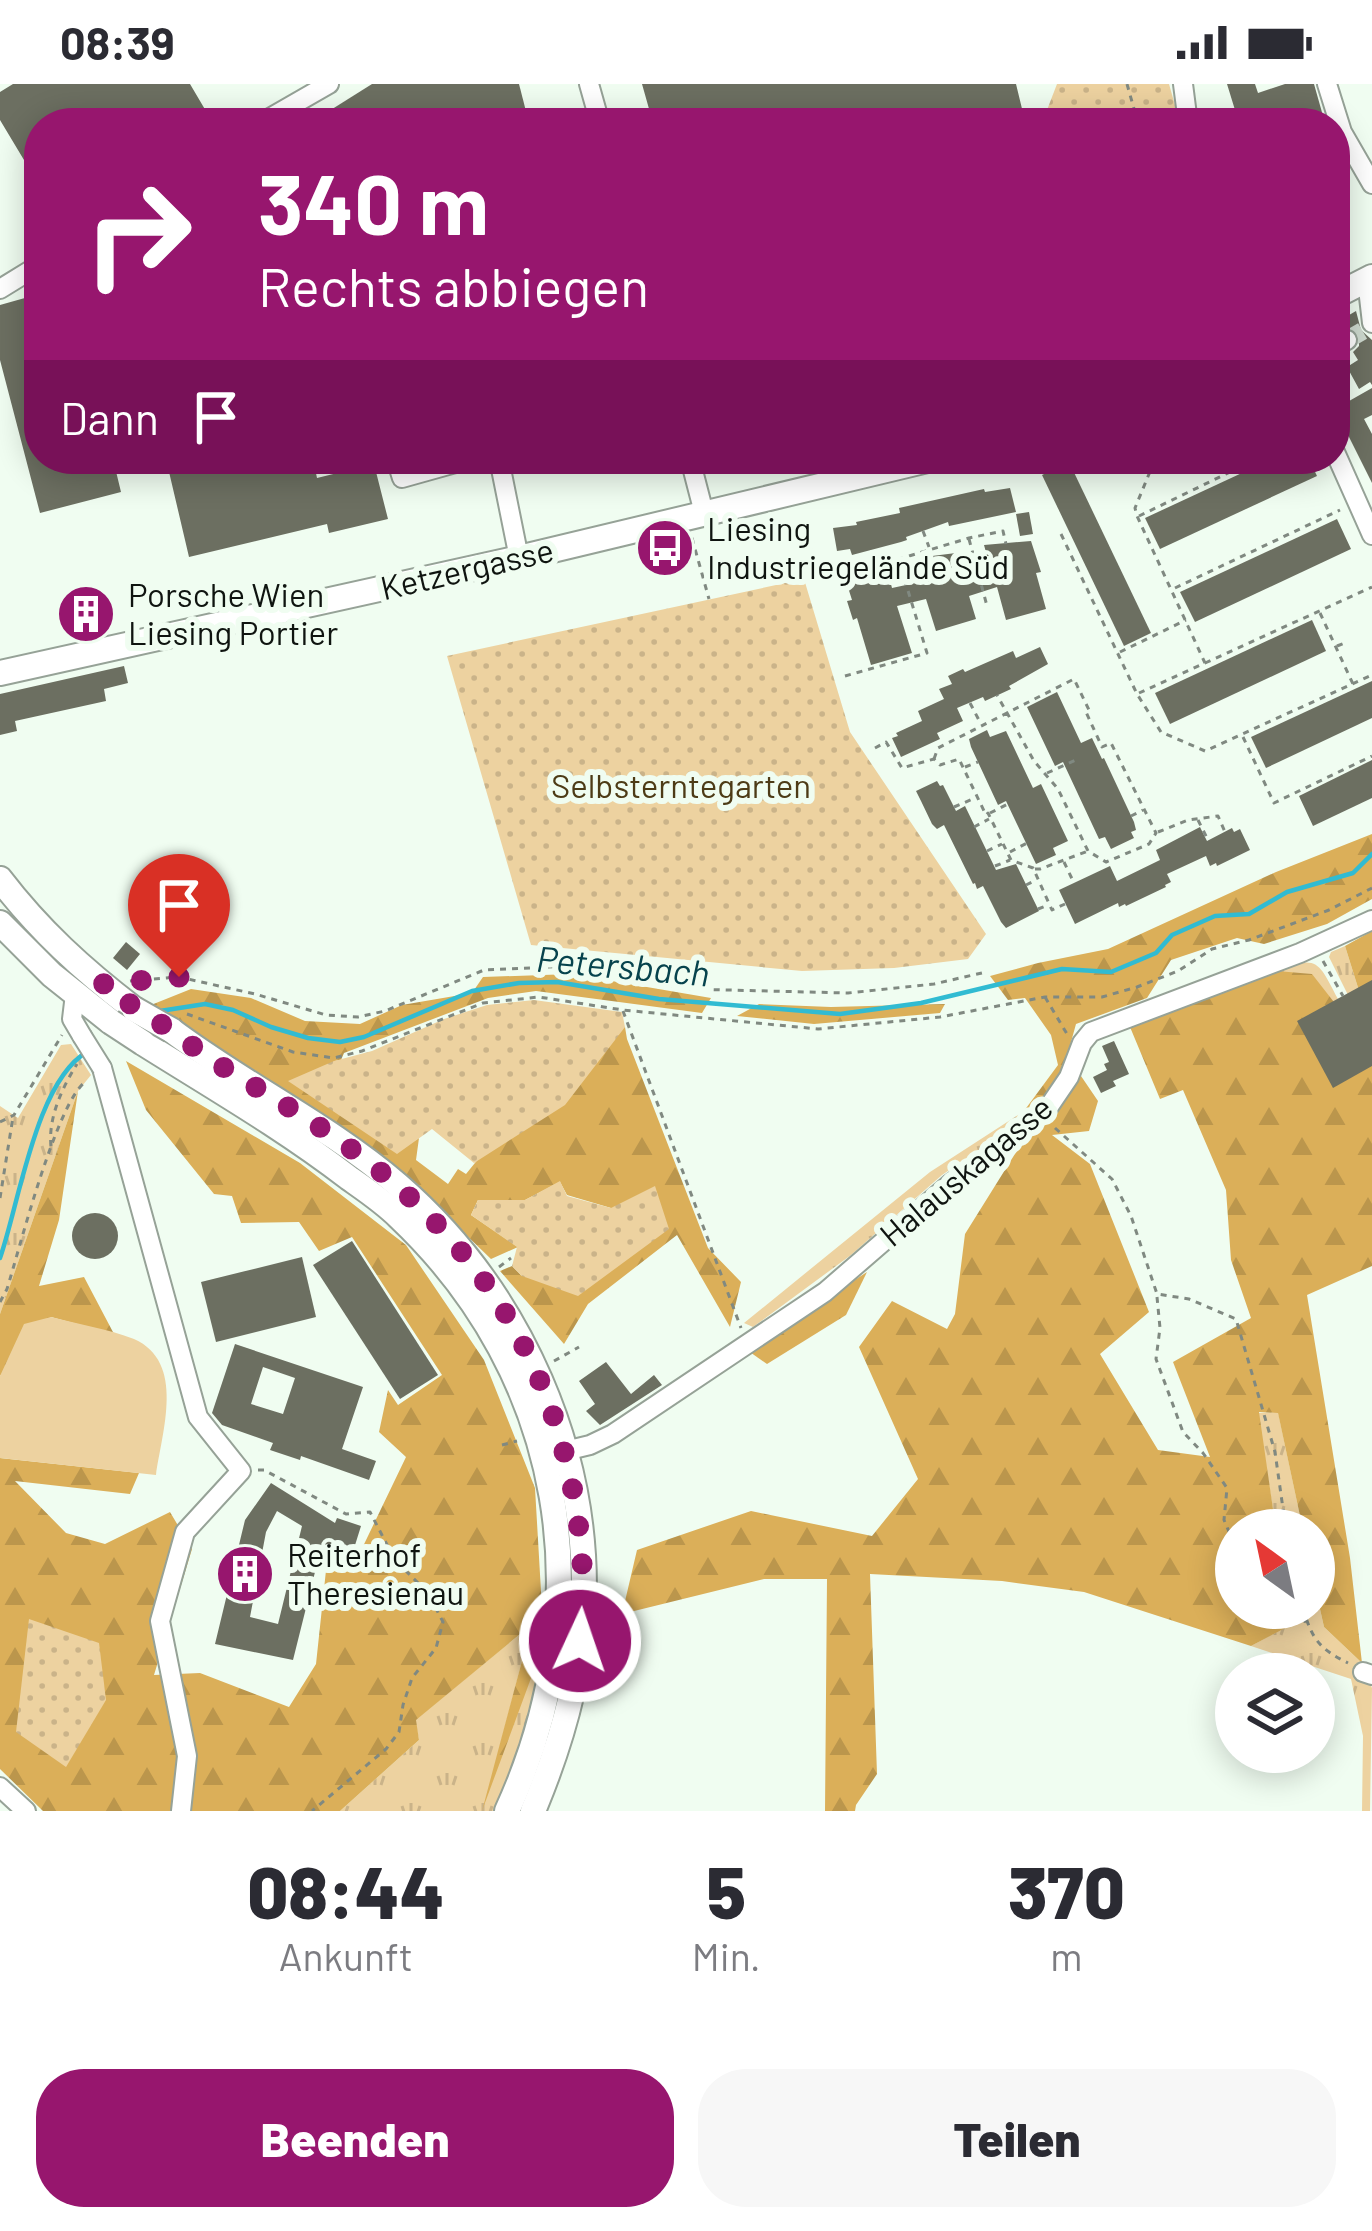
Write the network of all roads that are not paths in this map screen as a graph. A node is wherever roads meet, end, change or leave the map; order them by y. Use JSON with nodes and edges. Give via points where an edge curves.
{"nodes":[{"id":1,"x":329,"y":84,"type":"edge"},
{"id":2,"x":287,"y":108,"type":"edge"},
{"id":3,"x":1350,"y":146,"type":"edge"},
{"id":4,"x":1372,"y":184,"type":"edge"},
{"id":5,"x":1370,"y":278,"type":"edge"},
{"id":6,"x":1370,"y":326,"type":"edge"},
{"id":7,"x":503,"y":474,"type":"edge"},
{"id":8,"x":694,"y":474,"type":"edge"},
{"id":9,"x":869,"y":474,"type":"edge"},
{"id":10,"x":1345,"y":474,"type":"edge"},
{"id":11,"x":704,"y":513,"type":"junction"},
{"id":12,"x":1372,"y":535,"type":"edge"},
{"id":13,"x":519,"y":558,"type":"junction"},
{"id":14,"x":0,"y":674,"type":"edge"},
{"id":15,"x":0,"y":879,"type":"edge"},
{"id":16,"x":1372,"y":920,"type":"edge"},
{"id":17,"x":0,"y":923,"type":"edge"},
{"id":18,"x":76,"y":1016,"type":"junction"},
{"id":19,"x":565,"y":1451,"type":"junction"},
{"id":20,"x":0,"y":1787,"type":"edge"},
{"id":21,"x":26,"y":1811,"type":"edge"},
{"id":22,"x":181,"y":1811,"type":"edge"},
{"id":23,"x":507,"y":1811,"type":"edge"},
{"id":24,"x":533,"y":1811,"type":"edge"}],
"edges":[{"from":1,"to":2,"type":"street"},
{"from":3,"to":4,"type":"street"},
{"from":5,"to":6,"type":"street"},
{"from":7,"to":13,"type":"street"},
{"from":8,"to":11,"type":"street"},
{"from":9,"to":11,"type":"main road","name":"Ketzergasse"},
{"from":10,"to":12,"type":"street"},
{"from":11,"to":13,"type":"main road","name":"Ketzergasse"},
{"from":13,"to":14,"type":"main road","name":"Ketzergasse"},
{"from":15,"to":19,"type":"main road","bridge":true,"via":[[101,984],[134,1009],[179,1022],[204,1055],[398,1185],[459,1246],[526,1347]]},
{"from":16,"to":19,"type":"street","name":"Halauskagasse","via":[[1091,1032],[1044,1112],[824,1292],[602,1441]]},
{"from":17,"to":18,"type":"main road"},
{"from":18,"to":22,"type":"street","bridge":true,"via":[[102,1068],[198,1417],[241,1471],[184,1532],[160,1621],[187,1756]]},
{"from":18,"to":23,"type":"main road","bridge":true,"via":[[111,1022],[308,1146],[396,1213],[460,1284],[509,1365],[546,1472],[560,1581],[541,1724]]},
{"from":19,"to":24,"type":"main road","via":[[579,1520],[583,1616],[566,1717]]},
{"from":20,"to":21,"type":"street"}]}
